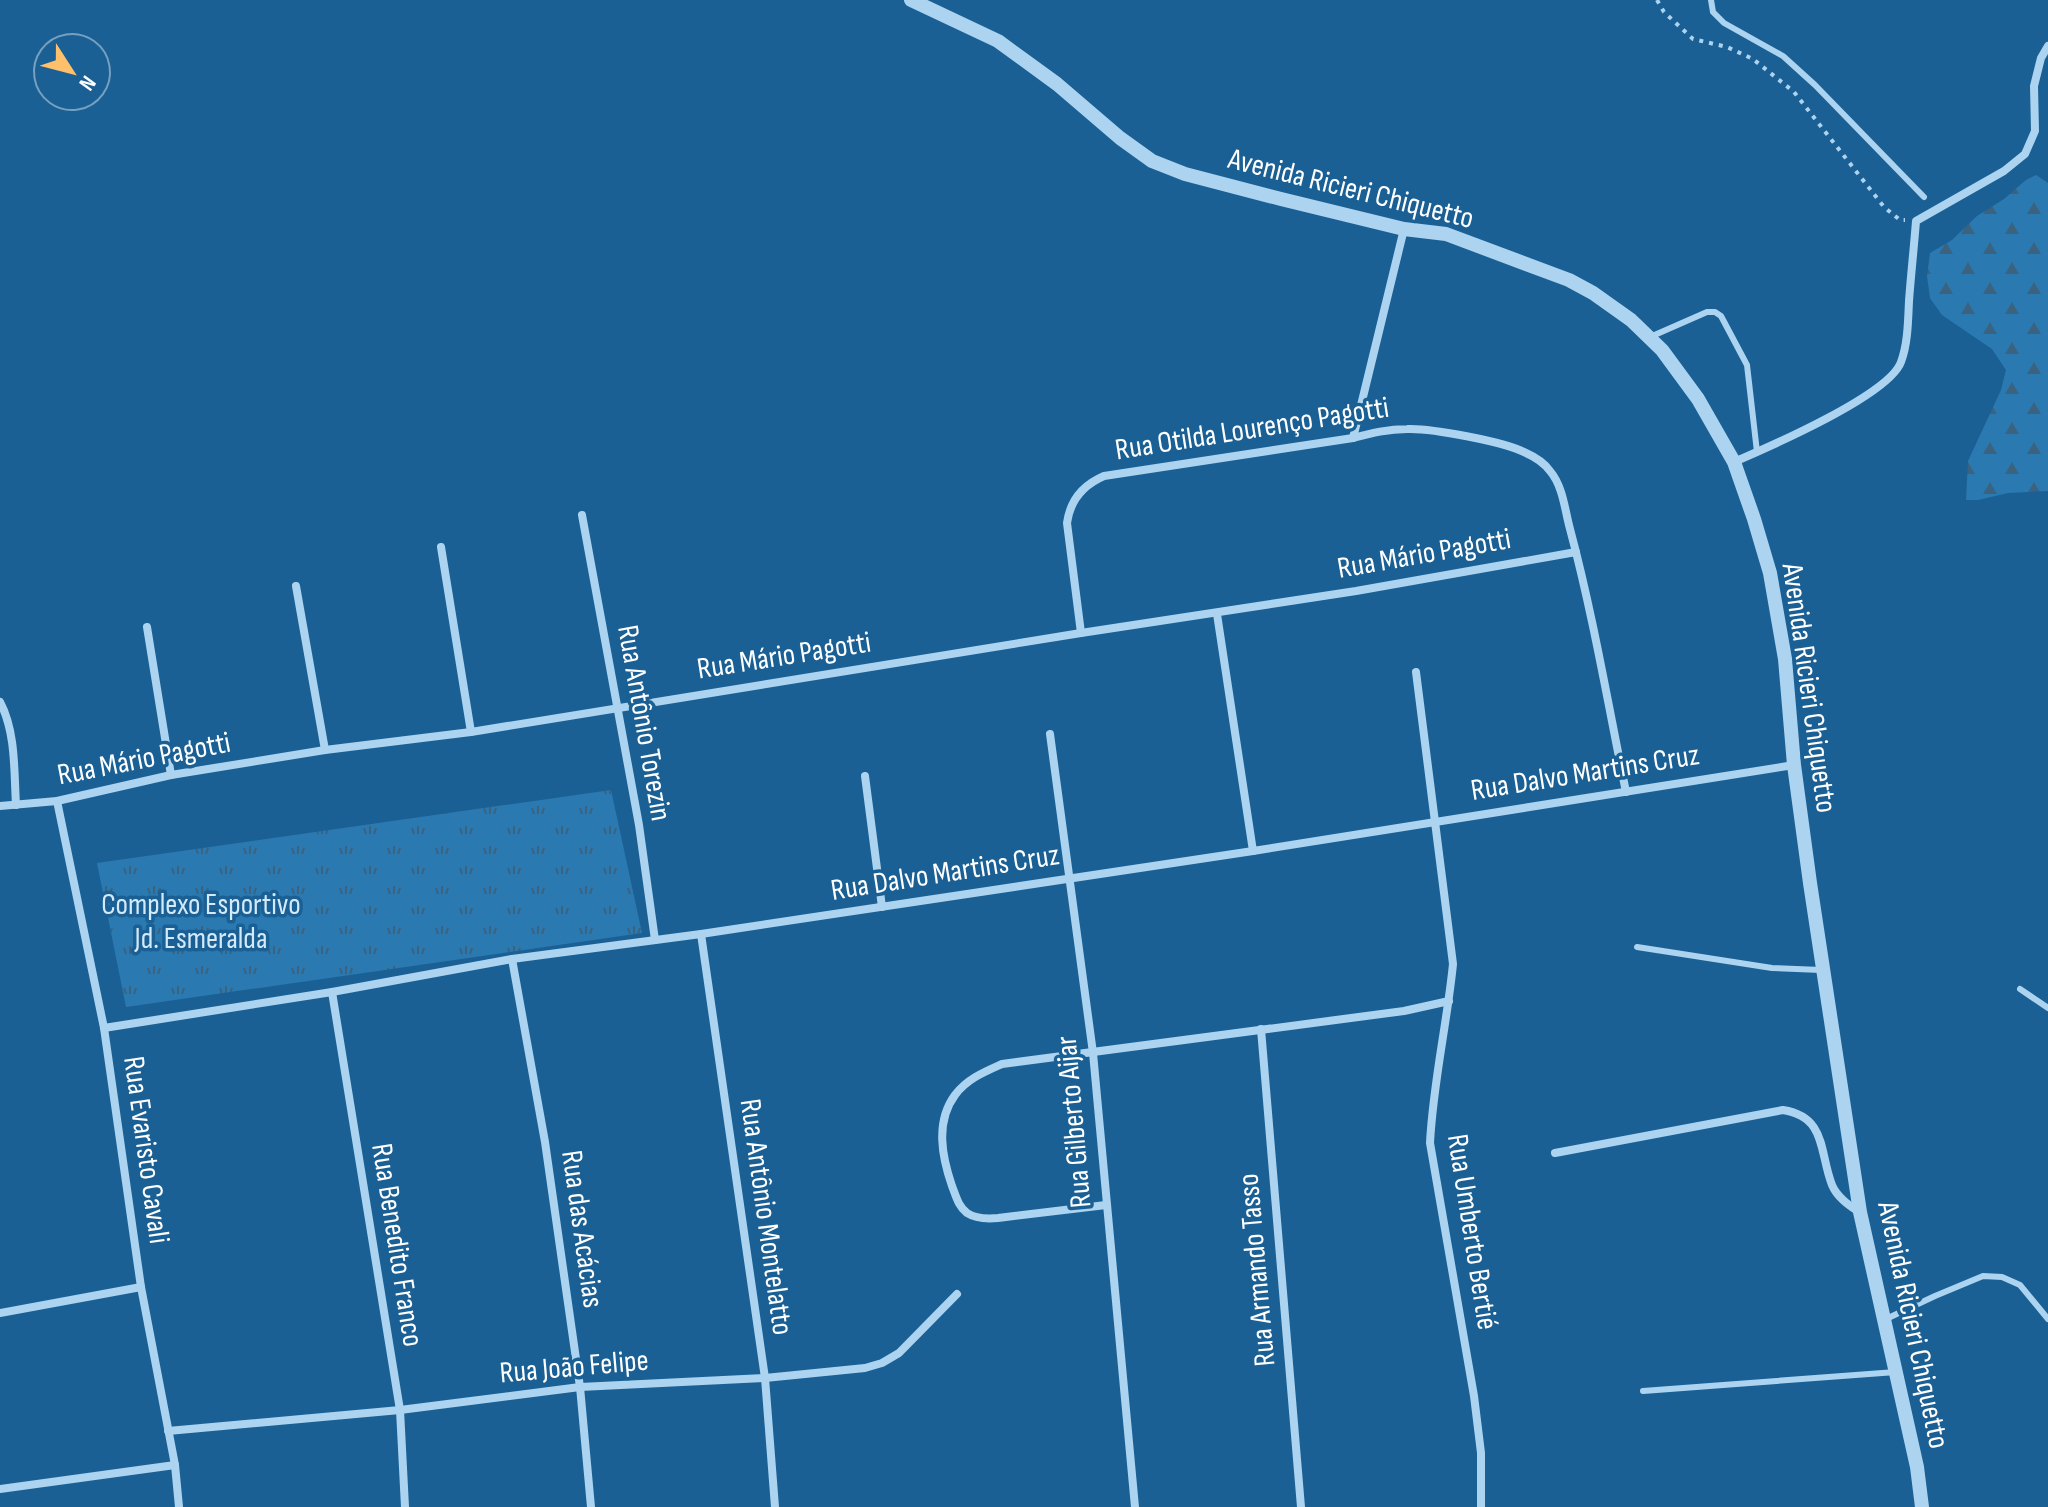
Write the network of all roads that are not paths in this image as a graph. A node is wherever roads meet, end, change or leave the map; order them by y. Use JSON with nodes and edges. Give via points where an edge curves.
{"nodes":[{"id":1,"x":911,"y":0,"type":"edge"},
{"id":2,"x":1711,"y":0,"type":"edge"},
{"id":3,"x":2048,"y":46,"type":"edge"},
{"id":4,"x":1924,"y":197,"type":"dead end"},
{"id":5,"x":1404,"y":229,"type":"junction"},
{"id":6,"x":1649,"y":337,"type":"junction"},
{"id":7,"x":1353,"y":438,"type":"junction"},
{"id":8,"x":1757,"y":452,"type":"junction"},
{"id":9,"x":1734,"y":462,"type":"junction"},
{"id":10,"x":582,"y":515,"type":"dead end"},
{"id":11,"x":441,"y":547,"type":"dead end"},
{"id":12,"x":1576,"y":552,"type":"junction"},
{"id":13,"x":296,"y":586,"type":"dead end"},
{"id":14,"x":1217,"y":614,"type":"junction"},
{"id":15,"x":147,"y":627,"type":"dead end"},
{"id":16,"x":1081,"y":633,"type":"junction"},
{"id":17,"x":1416,"y":672,"type":"dead end"},
{"id":18,"x":0,"y":702,"type":"edge"},
{"id":19,"x":617,"y":708,"type":"junction"},
{"id":20,"x":471,"y":732,"type":"junction"},
{"id":21,"x":1050,"y":734,"type":"dead end"},
{"id":22,"x":325,"y":750,"type":"junction"},
{"id":23,"x":1794,"y":765,"type":"junction"},
{"id":24,"x":171,"y":775,"type":"junction"},
{"id":25,"x":865,"y":776,"type":"dead end"},
{"id":26,"x":1626,"y":792,"type":"junction"},
{"id":27,"x":57,"y":801,"type":"junction"},
{"id":28,"x":16,"y":805,"type":"junction"},
{"id":29,"x":0,"y":806,"type":"edge"},
{"id":30,"x":1436,"y":821,"type":"junction"},
{"id":31,"x":1253,"y":851,"type":"junction"},
{"id":32,"x":1069,"y":878,"type":"junction"},
{"id":33,"x":882,"y":907,"type":"junction"},
{"id":34,"x":701,"y":934,"type":"junction"},
{"id":35,"x":655,"y":940,"type":"junction"},
{"id":36,"x":1637,"y":947,"type":"dead end"},
{"id":37,"x":512,"y":959,"type":"junction"},
{"id":38,"x":1825,"y":970,"type":"junction"},
{"id":39,"x":2020,"y":989,"type":"dead end"},
{"id":40,"x":332,"y":992,"type":"junction"},
{"id":41,"x":1449,"y":1001,"type":"junction"},
{"id":42,"x":2048,"y":1008,"type":"edge"},
{"id":43,"x":104,"y":1028,"type":"junction"},
{"id":44,"x":1261,"y":1029,"type":"junction"},
{"id":45,"x":1093,"y":1053,"type":"junction"},
{"id":46,"x":1555,"y":1153,"type":"dead end"},
{"id":47,"x":1106,"y":1205,"type":"junction"},
{"id":48,"x":1860,"y":1212,"type":"junction"},
{"id":49,"x":141,"y":1287,"type":"junction"},
{"id":50,"x":957,"y":1294,"type":"dead end"},
{"id":51,"x":0,"y":1313,"type":"edge"},
{"id":52,"x":2048,"y":1319,"type":"edge"},
{"id":53,"x":1885,"y":1320,"type":"junction"},
{"id":54,"x":1896,"y":1372,"type":"junction"},
{"id":55,"x":765,"y":1378,"type":"junction"},
{"id":56,"x":580,"y":1387,"type":"junction"},
{"id":57,"x":1643,"y":1391,"type":"dead end"},
{"id":58,"x":400,"y":1410,"type":"junction"},
{"id":59,"x":168,"y":1431,"type":"junction"},
{"id":60,"x":175,"y":1465,"type":"junction"},
{"id":61,"x":0,"y":1489,"type":"edge"},
{"id":62,"x":179,"y":1507,"type":"edge"},
{"id":63,"x":405,"y":1507,"type":"edge"},
{"id":64,"x":591,"y":1507,"type":"edge"},
{"id":65,"x":775,"y":1507,"type":"edge"},
{"id":66,"x":1135,"y":1507,"type":"edge"},
{"id":67,"x":1301,"y":1507,"type":"edge"},
{"id":68,"x":1481,"y":1507,"type":"edge"},
{"id":69,"x":1922,"y":1507,"type":"edge"}],
"edges":[{"from":1,"to":5,"type":"street","name":"Avenida Ricieri Chiquetto","via":[[998,41],[1152,161]]},
{"from":2,"to":4,"type":"lane","via":[[1713,12],[1724,23],[1783,56],[1815,85]]},
{"from":3,"to":8,"type":"street","via":[[2034,86],[2035,131],[2025,154],[1916,221],[1908,325],[1901,364],[1893,376],[1810,429]]},
{"from":5,"to":6,"type":"street","name":"Avenida Ricieri Chiquetto","via":[[1446,234],[1569,280]]},
{"from":5,"to":7,"type":"street"},
{"from":6,"to":8,"type":"lane","via":[[1707,312],[1721,316],[1747,365]]},
{"from":6,"to":9,"type":"street","name":"Avenida Ricieri Chiquetto","via":[[1698,399]]},
{"from":7,"to":12,"type":"street","name":"Rua Otilda Lourenço Pagotti","via":[[1412,428],[1527,453],[1552,473]]},
{"from":7,"to":16,"type":"street","name":"Rua Otilda Lourenço Pagotti","via":[[1093,481],[1078,495],[1067,523]]},
{"from":8,"to":9,"type":"street"},
{"from":9,"to":23,"type":"street","name":"Avenida Ricieri Chiquetto","via":[[1770,573],[1785,659]]},
{"from":10,"to":19,"type":"street","name":"Rua Antônio Torezin"},
{"from":11,"to":20,"type":"street"},
{"from":12,"to":14,"type":"street","name":"Rua Mário Pagotti"},
{"from":12,"to":26,"type":"street"},
{"from":13,"to":22,"type":"street"},
{"from":14,"to":16,"type":"street","name":"Rua Mário Pagotti"},
{"from":14,"to":31,"type":"street"},
{"from":15,"to":24,"type":"street"},
{"from":16,"to":19,"type":"street","name":"Rua Mário Pagotti"},
{"from":17,"to":30,"type":"street","name":"Rua Umberto Bertié"},
{"from":18,"to":28,"type":"street","via":[[14,758]]},
{"from":19,"to":20,"type":"street","name":"Rua Mário Pagotti"},
{"from":19,"to":35,"type":"street","name":"Rua Antônio Torezin"},
{"from":20,"to":22,"type":"street","name":"Rua Mário Pagotti"},
{"from":21,"to":32,"type":"street","name":"Rua Gilberto Aijar"},
{"from":22,"to":24,"type":"street","name":"Rua Mário Pagotti"},
{"from":23,"to":26,"type":"street","name":"Rua Dalvo Martins Cruz"},
{"from":23,"to":38,"type":"street","name":"Avenida Ricieri Chiquetto"},
{"from":24,"to":27,"type":"street","name":"Rua Mário Pagotti"},
{"from":25,"to":33,"type":"street"},
{"from":26,"to":30,"type":"street","name":"Rua Dalvo Martins Cruz"},
{"from":27,"to":28,"type":"street","name":"Rua Mário Pagotti"},
{"from":27,"to":43,"type":"street","name":"Rua Evaristo Cavali"},
{"from":28,"to":29,"type":"street","name":"Rua Mário Pagotti"},
{"from":30,"to":31,"type":"street","name":"Rua Dalvo Martins Cruz"},
{"from":30,"to":41,"type":"street","name":"Rua Umberto Bertié","via":[[1453,964]]},
{"from":31,"to":32,"type":"street","name":"Rua Dalvo Martins Cruz"},
{"from":32,"to":33,"type":"street","name":"Rua Dalvo Martins Cruz"},
{"from":32,"to":45,"type":"street","name":"Rua Gilberto Aijar"},
{"from":33,"to":34,"type":"street","name":"Rua Dalvo Martins Cruz"},
{"from":34,"to":35,"type":"street","name":"Rua Dalvo Martins Cruz"},
{"from":34,"to":55,"type":"street","name":"Rua Antônio Montelatto"},
{"from":35,"to":37,"type":"street","name":"Rua Dalvo Martins Cruz"},
{"from":36,"to":38,"type":"lane","via":[[1772,968]]},
{"from":37,"to":40,"type":"street","name":"Rua Dalvo Martins Cruz"},
{"from":37,"to":56,"type":"street","name":"Rua das Acácias"},
{"from":38,"to":48,"type":"street","name":"Avenida Ricieri Chiquetto"},
{"from":39,"to":42,"type":"lane"},
{"from":40,"to":43,"type":"street","name":"Rua Dalvo Martins Cruz"},
{"from":40,"to":58,"type":"street","name":"Rua Benedito Franco"},
{"from":41,"to":44,"type":"street"},
{"from":41,"to":68,"type":"street","name":"Rua Umberto Bertié","via":[[1430,1143],[1474,1396]]},
{"from":43,"to":49,"type":"street","name":"Rua Evaristo Cavali"},
{"from":44,"to":45,"type":"street"},
{"from":44,"to":67,"type":"street","name":"Rua Armando Tasso"},
{"from":45,"to":47,"type":"street","name":"Rua Gilberto Aijar"},
{"from":45,"to":47,"type":"street","via":[[1002,1064],[973,1077],[944,1115],[942,1138],[945,1166],[959,1205],[968,1214],[998,1218]]},
{"from":46,"to":48,"type":"street","via":[[1783,1110],[1796,1112],[1818,1133],[1833,1187]]},
{"from":47,"to":66,"type":"street","name":"Rua Gilberto Aijar"},
{"from":48,"to":53,"type":"street","name":"Avenida Ricieri Chiquetto"},
{"from":49,"to":51,"type":"street"},
{"from":49,"to":59,"type":"street","name":"Rua Evaristo Cavali"},
{"from":50,"to":55,"type":"street","name":"Rua João Felipe","via":[[899,1353],[882,1363]]},
{"from":52,"to":53,"type":"lane","via":[[2020,1285],[1983,1276]]},
{"from":53,"to":54,"type":"street","name":"Avenida Ricieri Chiquetto"},
{"from":54,"to":57,"type":"lane"},
{"from":54,"to":69,"type":"street","name":"Avenida Ricieri Chiquetto"},
{"from":55,"to":56,"type":"street","name":"Rua João Felipe"},
{"from":55,"to":65,"type":"street","name":"Rua Antônio Montelatto"},
{"from":56,"to":58,"type":"street","name":"Rua João Felipe"},
{"from":56,"to":64,"type":"street","name":"Rua das Acácias"},
{"from":58,"to":59,"type":"street","name":"Rua João Felipe"},
{"from":58,"to":63,"type":"street","name":"Rua Benedito Franco"},
{"from":59,"to":60,"type":"street","name":"Rua Evaristo Cavali"},
{"from":60,"to":61,"type":"street"},
{"from":60,"to":62,"type":"street","name":"Rua Evaristo Cavali"}]}
